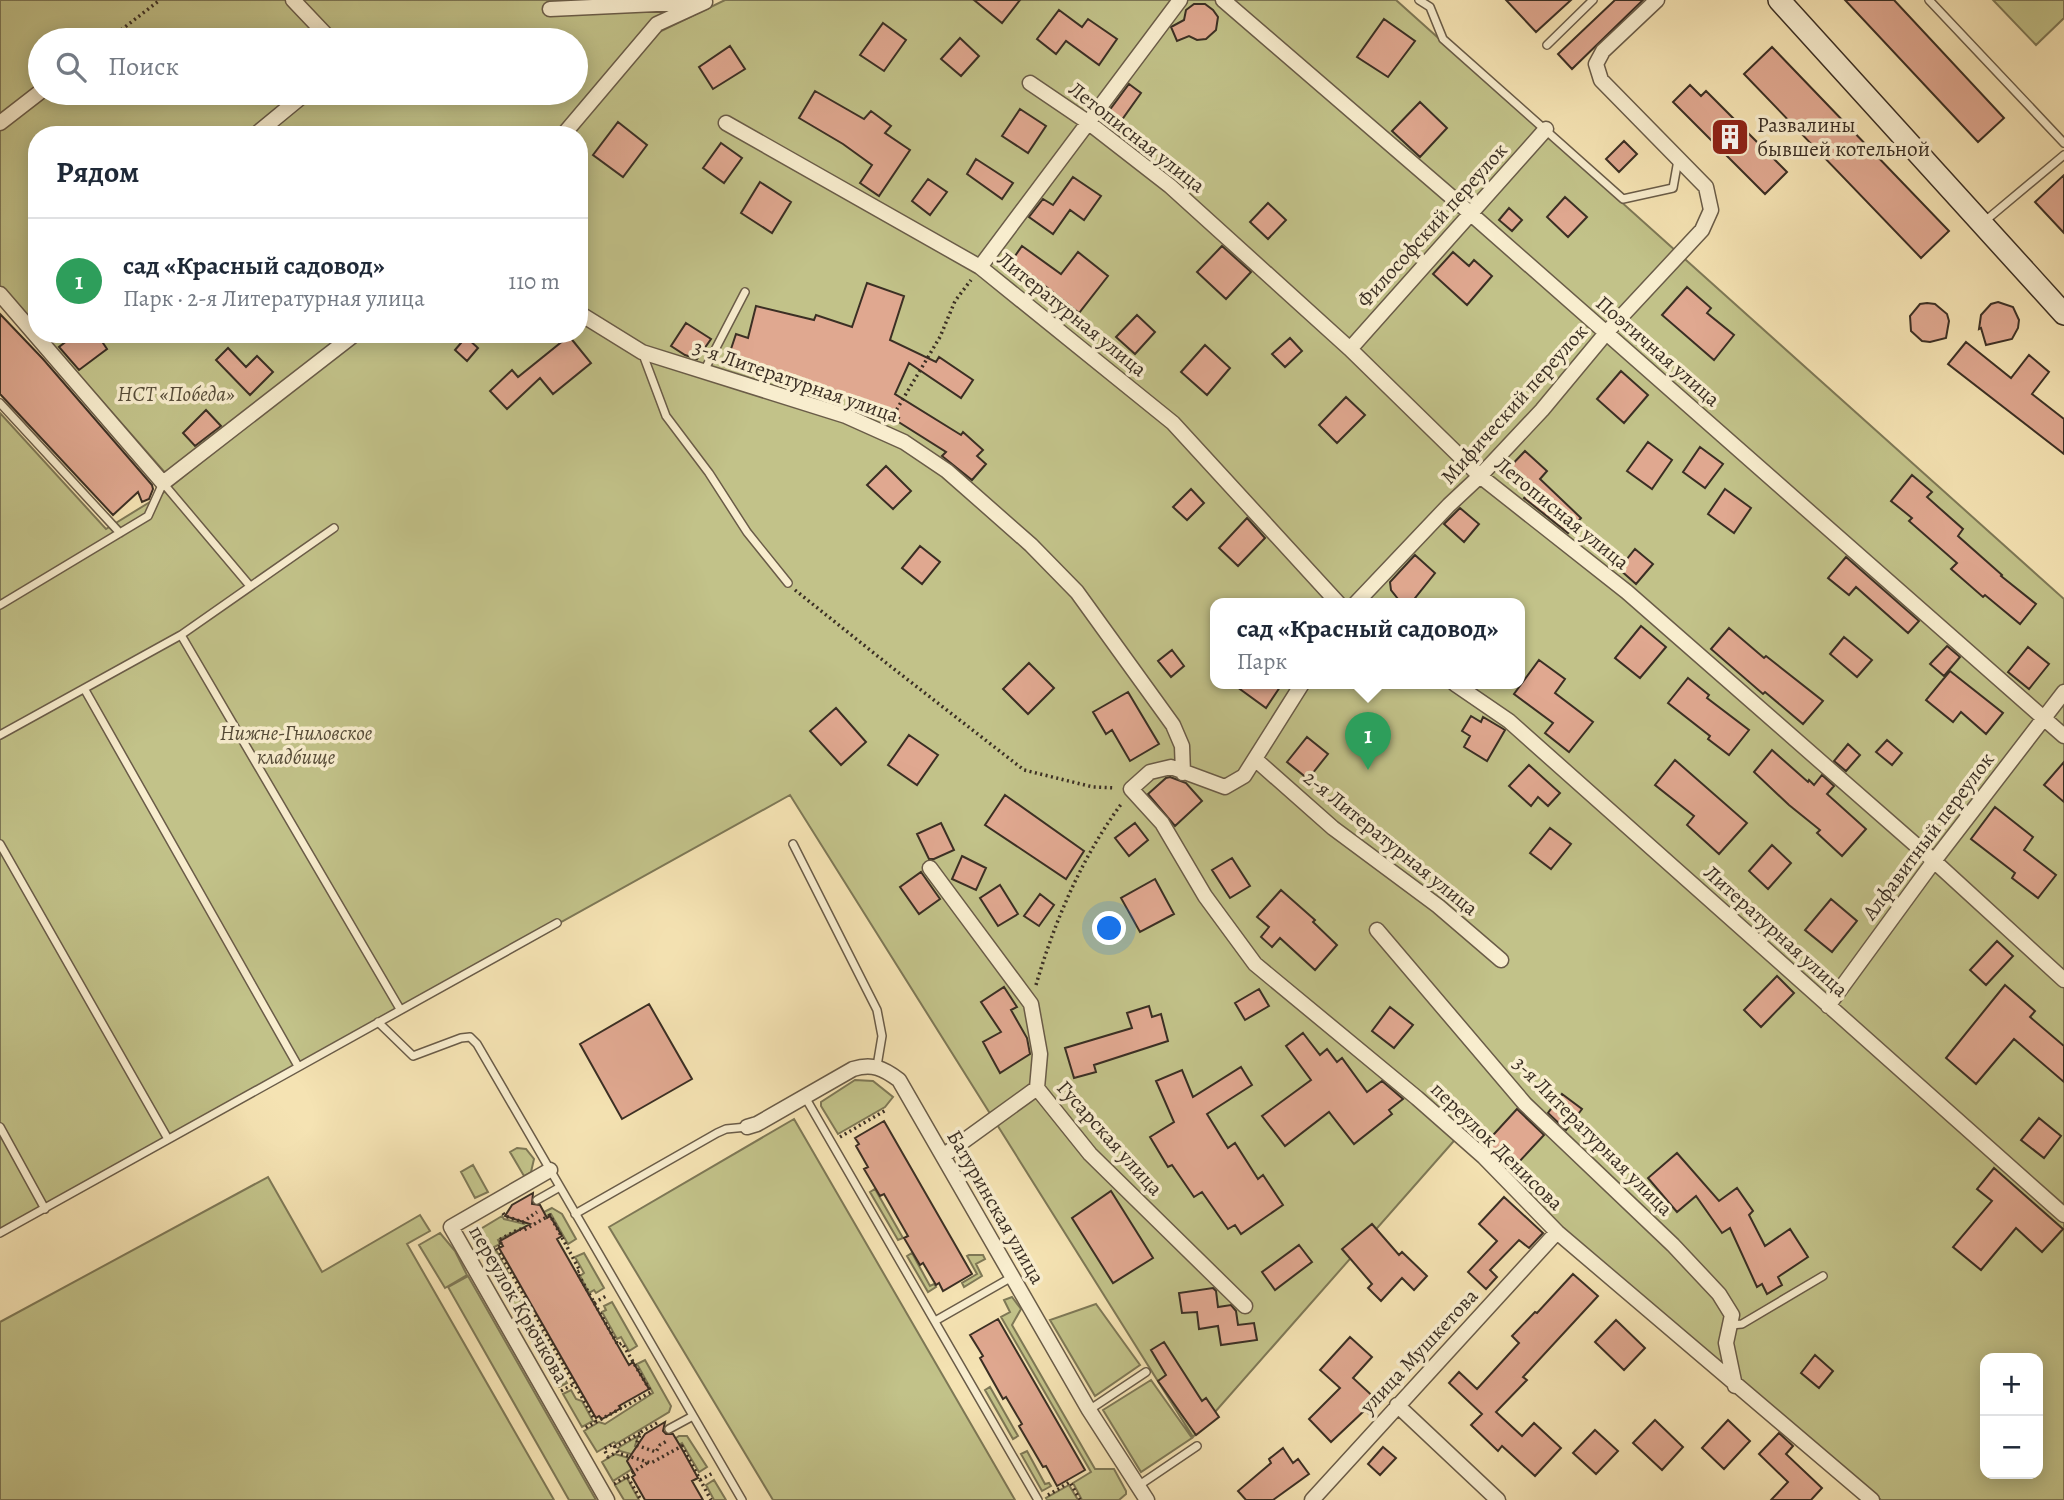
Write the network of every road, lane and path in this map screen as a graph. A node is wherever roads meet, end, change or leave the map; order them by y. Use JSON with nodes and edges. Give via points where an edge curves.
{"nodes":[{"id":1,"x":160,"y":0,"type":"edge"},
{"id":2,"x":293,"y":0,"type":"edge"},
{"id":3,"x":1180,"y":0,"type":"edge"},
{"id":4,"x":1223,"y":0,"type":"edge"},
{"id":5,"x":1419,"y":0,"type":"edge"},
{"id":6,"x":1594,"y":0,"type":"edge"},
{"id":7,"x":1657,"y":0,"type":"edge"},
{"id":8,"x":1779,"y":0,"type":"edge"},
{"id":9,"x":1929,"y":0,"type":"edge"},
{"id":10,"x":708,"y":1,"type":"edge"},
{"id":11,"x":550,"y":9,"type":"dead end"},
{"id":12,"x":124,"y":28,"type":"edge"},
{"id":13,"x":320,"y":28,"type":"edge"},
{"id":14,"x":1547,"y":44,"type":"dead end"},
{"id":15,"x":1030,"y":83,"type":"dead end"},
{"id":16,"x":28,"y":101,"type":"edge"},
{"id":17,"x":291,"y":105,"type":"edge"},
{"id":18,"x":0,"y":122,"type":"edge"},
{"id":19,"x":726,"y":123,"type":"dead end"},
{"id":20,"x":1089,"y":123,"type":"junction"},
{"id":21,"x":266,"y":126,"type":"edge"},
{"id":22,"x":571,"y":126,"type":"edge"},
{"id":23,"x":1546,"y":129,"type":"junction"},
{"id":24,"x":2064,"y":143,"type":"edge"},
{"id":25,"x":2064,"y":155,"type":"edge"},
{"id":26,"x":1678,"y":160,"type":"junction"},
{"id":27,"x":1470,"y":213,"type":"junction"},
{"id":28,"x":1982,"y":224,"type":"junction"},
{"id":29,"x":980,"y":267,"type":"junction"},
{"id":30,"x":746,"y":292,"type":"dead end"},
{"id":31,"x":0,"y":294,"type":"edge"},
{"id":32,"x":2064,"y":314,"type":"edge"},
{"id":33,"x":28,"y":317,"type":"edge"},
{"id":34,"x":588,"y":319,"type":"edge"},
{"id":35,"x":1606,"y":333,"type":"junction"},
{"id":36,"x":50,"y":343,"type":"edge"},
{"id":37,"x":343,"y":343,"type":"edge"},
{"id":38,"x":1350,"y":349,"type":"junction"},
{"id":39,"x":642,"y":352,"type":"junction"},
{"id":40,"x":704,"y":371,"type":"junction"},
{"id":41,"x":0,"y":403,"type":"edge"},
{"id":42,"x":883,"y":432,"type":"junction"},
{"id":43,"x":1480,"y":476,"type":"junction"},
{"id":44,"x":163,"y":483,"type":"junction"},
{"id":45,"x":334,"y":528,"type":"dead end"},
{"id":46,"x":121,"y":533,"type":"junction"},
{"id":47,"x":788,"y":583,"type":"joint"},
{"id":48,"x":250,"y":586,"type":"junction"},
{"id":49,"x":1333,"y":598,"type":"edge"},
{"id":50,"x":1361,"y":598,"type":"edge"},
{"id":51,"x":0,"y":605,"type":"edge"},
{"id":52,"x":181,"y":635,"type":"junction"},
{"id":53,"x":1299,"y":689,"type":"edge"},
{"id":54,"x":1462,"y":689,"type":"edge"},
{"id":55,"x":85,"y":690,"type":"junction"},
{"id":56,"x":2064,"y":692,"type":"edge"},
{"id":57,"x":2043,"y":719,"type":"junction"},
{"id":58,"x":0,"y":735,"type":"edge"},
{"id":59,"x":2064,"y":736,"type":"edge"},
{"id":60,"x":1255,"y":759,"type":"junction"},
{"id":61,"x":1183,"y":773,"type":"junction"},
{"id":62,"x":1131,"y":789,"type":"junction"},
{"id":63,"x":0,"y":844,"type":"edge"},
{"id":64,"x":793,"y":844,"type":"dead end"},
{"id":65,"x":1934,"y":861,"type":"junction"},
{"id":66,"x":929,"y":868,"type":"dead end"},
{"id":67,"x":557,"y":923,"type":"dead end"},
{"id":68,"x":1377,"y":930,"type":"dead end"},
{"id":69,"x":1501,"y":960,"type":"dead end"},
{"id":70,"x":2064,"y":980,"type":"edge"},
{"id":71,"x":1031,"y":1004,"type":"junction"},
{"id":72,"x":1828,"y":1006,"type":"junction"},
{"id":73,"x":400,"y":1009,"type":"junction"},
{"id":74,"x":378,"y":1022,"type":"junction"},
{"id":75,"x":298,"y":1066,"type":"junction"},
{"id":76,"x":877,"y":1066,"type":"junction"},
{"id":77,"x":1037,"y":1088,"type":"junction"},
{"id":78,"x":805,"y":1096,"type":"junction"},
{"id":79,"x":886,"y":1110,"type":"dead end"},
{"id":80,"x":0,"y":1127,"type":"edge"},
{"id":81,"x":747,"y":1127,"type":"joint"},
{"id":82,"x":837,"y":1138,"type":"dead end"},
{"id":83,"x":168,"y":1139,"type":"junction"},
{"id":84,"x":943,"y":1156,"type":"junction"},
{"id":85,"x":550,"y":1170,"type":"junction"},
{"id":86,"x":560,"y":1187,"type":"junction"},
{"id":87,"x":537,"y":1200,"type":"dead end"},
{"id":88,"x":544,"y":1208,"type":"dead end"},
{"id":89,"x":45,"y":1209,"type":"junction"},
{"id":90,"x":503,"y":1213,"type":"dead end"},
{"id":91,"x":575,"y":1214,"type":"junction"},
{"id":92,"x":2064,"y":1215,"type":"edge"},
{"id":93,"x":1557,"y":1233,"type":"junction"},
{"id":94,"x":0,"y":1234,"type":"edge"},
{"id":95,"x":496,"y":1248,"type":"junction"},
{"id":96,"x":478,"y":1250,"type":"dead end"},
{"id":97,"x":1012,"y":1276,"type":"junction"},
{"id":98,"x":1823,"y":1276,"type":"dead end"},
{"id":99,"x":604,"y":1284,"type":"dead end"},
{"id":100,"x":520,"y":1288,"type":"junction"},
{"id":101,"x":594,"y":1303,"type":"junction"},
{"id":102,"x":1245,"y":1306,"type":"dead end"},
{"id":103,"x":511,"y":1307,"type":"dead end"},
{"id":104,"x":935,"y":1321,"type":"junction"},
{"id":105,"x":1730,"y":1325,"type":"junction"},
{"id":106,"x":544,"y":1331,"type":"junction"},
{"id":107,"x":529,"y":1339,"type":"dead end"},
{"id":108,"x":1146,"y":1372,"type":"dead end"},
{"id":109,"x":554,"y":1382,"type":"dead end"},
{"id":110,"x":574,"y":1384,"type":"junction"},
{"id":111,"x":1735,"y":1386,"type":"junction"},
{"id":112,"x":560,"y":1392,"type":"junction"},
{"id":113,"x":565,"y":1402,"type":"dead end"},
{"id":114,"x":1397,"y":1405,"type":"junction"},
{"id":115,"x":1089,"y":1410,"type":"junction"},
{"id":116,"x":692,"y":1416,"type":"junction"},
{"id":117,"x":576,"y":1421,"type":"dead end"},
{"id":118,"x":596,"y":1422,"type":"junction"},
{"id":119,"x":659,"y":1422,"type":"dead end"},
{"id":120,"x":669,"y":1429,"type":"dead end"},
{"id":121,"x":581,"y":1430,"type":"junction"},
{"id":122,"x":641,"y":1432,"type":"junction"},
{"id":123,"x":587,"y":1440,"type":"dead end"},
{"id":124,"x":668,"y":1440,"type":"dead end"},
{"id":125,"x":1197,"y":1446,"type":"dead end"},
{"id":126,"x":649,"y":1462,"type":"junction"},
{"id":127,"x":607,"y":1476,"type":"dead end"},
{"id":128,"x":627,"y":1476,"type":"junction"},
{"id":129,"x":700,"y":1480,"type":"junction"},
{"id":130,"x":718,"y":1482,"type":"dead end"},
{"id":131,"x":613,"y":1485,"type":"junction"},
{"id":132,"x":1138,"y":1487,"type":"junction"},
{"id":133,"x":612,"y":1496,"type":"edge"},
{"id":134,"x":1040,"y":1499,"type":"edge"},
{"id":135,"x":641,"y":1500,"type":"edge"},
{"id":136,"x":711,"y":1500,"type":"edge"},
{"id":137,"x":742,"y":1500,"type":"edge"},
{"id":138,"x":1080,"y":1500,"type":"edge"},
{"id":139,"x":1147,"y":1500,"type":"edge"},
{"id":140,"x":1312,"y":1500,"type":"edge"},
{"id":141,"x":1498,"y":1500,"type":"edge"},
{"id":142,"x":1872,"y":1500,"type":"edge"}],
"edges":[{"from":1,"to":12,"type":"path"},
{"from":2,"to":13,"type":"street"},
{"from":3,"to":20,"type":"street"},
{"from":4,"to":27,"type":"street","name":"Поэтичная улица"},
{"from":5,"to":23,"type":"lane","via":[[1430,7],[1443,39]]},
{"from":6,"to":14,"type":"lane"},
{"from":7,"to":26,"type":"street","via":[[1603,51],[1597,64],[1601,80]]},
{"from":8,"to":28,"type":"street"},
{"from":9,"to":24,"type":"lane"},
{"from":10,"to":11,"type":"street"},
{"from":10,"to":22,"type":"street","via":[[657,24]]},
{"from":15,"to":20,"type":"street","name":"Летописная улица"},
{"from":16,"to":18,"type":"street"},
{"from":17,"to":21,"type":"street"},
{"from":19,"to":29,"type":"street","name":"Литературная улица"},
{"from":20,"to":29,"type":"street"},
{"from":20,"to":38,"type":"street","name":"Летописная улица","via":[[1170,186]]},
{"from":23,"to":26,"type":"lane","via":[[1623,199],[1673,188]]},
{"from":23,"to":27,"type":"street","name":"Философский переулок"},
{"from":25,"to":28,"type":"lane"},
{"from":26,"to":35,"type":"street","name":"Мифический переулок","via":[[1706,187],[1711,210],[1702,230]]},
{"from":27,"to":35,"type":"street","name":"Поэтичная улица"},
{"from":27,"to":38,"type":"street","name":"Философский переулок"},
{"from":28,"to":32,"type":"street"},
{"from":29,"to":42,"type":"path"},
{"from":29,"to":49,"type":"street","name":"Литературная улица","via":[[1172,423]]},
{"from":30,"to":40,"type":"lane"},
{"from":31,"to":33,"type":"street"},
{"from":34,"to":39,"type":"street","name":"3-я Литературная улица"},
{"from":35,"to":43,"type":"street","name":"Мифический переулок"},
{"from":35,"to":57,"type":"street","name":"Поэтичная улица"},
{"from":36,"to":44,"type":"street"},
{"from":37,"to":44,"type":"street"},
{"from":38,"to":43,"type":"street","name":"Летописная улица"},
{"from":39,"to":40,"type":"street","name":"3-я Литературная улица"},
{"from":39,"to":47,"type":"lane","via":[[666,416]]},
{"from":40,"to":42,"type":"street","name":"3-я Литературная улица"},
{"from":41,"to":46,"type":"lane"},
{"from":42,"to":61,"type":"street","name":"3-я Литературная улица","via":[[947,471],[1077,592],[1173,726],[1182,746]]},
{"from":43,"to":50,"type":"street","name":"Мифический переулок"},
{"from":43,"to":65,"type":"street","name":"Летописная улица","via":[[1627,592]]},
{"from":44,"to":46,"type":"lane","via":[[148,516]]},
{"from":44,"to":48,"type":"lane"},
{"from":45,"to":48,"type":"lane"},
{"from":46,"to":51,"type":"lane"},
{"from":47,"to":62,"type":"path","via":[[1024,770],[1093,787]]},
{"from":48,"to":52,"type":"lane"},
{"from":52,"to":55,"type":"lane"},
{"from":52,"to":73,"type":"lane"},
{"from":53,"to":60,"type":"street"},
{"from":54,"to":72,"type":"street","name":"Литературная улица","via":[[1508,720]]},
{"from":55,"to":58,"type":"lane"},
{"from":55,"to":75,"type":"lane"},
{"from":56,"to":57,"type":"street","name":"Алфавитный переулок"},
{"from":57,"to":59,"type":"street","name":"Поэтичная улица"},
{"from":57,"to":65,"type":"street","name":"Алфавитный переулок"},
{"from":60,"to":61,"type":"street","via":[[1244,776],[1225,788]]},
{"from":60,"to":69,"type":"street","name":"2-я Литературная улица","via":[[1333,828],[1438,906]]},
{"from":61,"to":62,"type":"street","via":[[1171,768],[1150,772]]},
{"from":62,"to":71,"type":"path","via":[[1097,837],[1076,880],[1046,951]]},
{"from":62,"to":93,"type":"street","name":"переулок Денисова","via":[[1162,823],[1205,895],[1255,964],[1417,1098]]},
{"from":63,"to":83,"type":"lane"},
{"from":64,"to":76,"type":"lane","via":[[877,1010],[882,1036]]},
{"from":65,"to":70,"type":"street","name":"Летописная улица"},
{"from":65,"to":72,"type":"street","name":"Алфавитный переулок"},
{"from":66,"to":71,"type":"street","name":"Гусарская улица"},
{"from":67,"to":73,"type":"lane"},
{"from":68,"to":105,"type":"street","name":"3-я Литературная улица","via":[[1525,1104],[1719,1294],[1732,1315]]},
{"from":71,"to":77,"type":"street","name":"Гусарская улица","via":[[1040,1054]]},
{"from":72,"to":92,"type":"street","name":"Литературная улица"},
{"from":73,"to":74,"type":"lane"},
{"from":74,"to":75,"type":"lane"},
{"from":74,"to":85,"type":"lane","via":[[413,1056],[470,1037]]},
{"from":75,"to":83,"type":"lane"},
{"from":76,"to":78,"type":"street","via":[[853,1069]]},
{"from":76,"to":84,"type":"street","name":"Батуринская улица","via":[[899,1080]]},
{"from":77,"to":84,"type":"street"},
{"from":77,"to":102,"type":"street","name":"Гусарская улица","via":[[1090,1154]]},
{"from":78,"to":81,"type":"street"},
{"from":78,"to":104,"type":"lane"},
{"from":79,"to":82,"type":"path"},
{"from":80,"to":89,"type":"lane"},
{"from":81,"to":91,"type":"lane","via":[[717,1133]]},
{"from":83,"to":89,"type":"lane"},
{"from":84,"to":97,"type":"street","name":"Батуринская улица"},
{"from":85,"to":86,"type":"lane"},
{"from":85,"to":133,"type":"street","name":"переулок Крючкова","via":[[451,1227]]},
{"from":86,"to":87,"type":"lane"},
{"from":86,"to":91,"type":"lane"},
{"from":88,"to":90,"type":"path","via":[[526,1222]]},
{"from":89,"to":94,"type":"lane"},
{"from":91,"to":116,"type":"lane"},
{"from":93,"to":111,"type":"street","name":"переулок Денисова"},
{"from":93,"to":114,"type":"street","name":"улица Мушкетова"},
{"from":95,"to":96,"type":"path","via":[[482,1256]]},
{"from":95,"to":100,"type":"path"},
{"from":95,"to":101,"type":"path","via":[[502,1245],[499,1240],[551,1215]]},
{"from":97,"to":104,"type":"lane"},
{"from":97,"to":115,"type":"street","name":"Батуринская улица"},
{"from":98,"to":105,"type":"lane","via":[[1742,1324]]},
{"from":99,"to":101,"type":"path","via":[[610,1294]]},
{"from":100,"to":103,"type":"path","via":[[505,1297]]},
{"from":100,"to":106,"type":"path"},
{"from":101,"to":118,"type":"path","via":[[651,1392]]},
{"from":104,"to":134,"type":"lane"},
{"from":105,"to":111,"type":"street","name":"3-я Литературная улица","via":[[1726,1343]]},
{"from":106,"to":107,"type":"path"},
{"from":106,"to":110,"type":"path"},
{"from":108,"to":115,"type":"lane"},
{"from":109,"to":112,"type":"path"},
{"from":110,"to":112,"type":"path"},
{"from":110,"to":118,"type":"path"},
{"from":111,"to":142,"type":"street","name":"переулок Денисова"},
{"from":112,"to":113,"type":"path"},
{"from":114,"to":140,"type":"street","name":"улица Мушкетова"},
{"from":114,"to":141,"type":"street"},
{"from":115,"to":132,"type":"street","name":"Батуринская улица"},
{"from":116,"to":120,"type":"lane"},
{"from":116,"to":137,"type":"lane"},
{"from":117,"to":121,"type":"path"},
{"from":118,"to":121,"type":"path"},
{"from":119,"to":122,"type":"path"},
{"from":121,"to":123,"type":"path"},
{"from":122,"to":124,"type":"path","via":[[636,1445],[656,1452]]},
{"from":122,"to":126,"type":"path","via":[[616,1450]]},
{"from":125,"to":132,"type":"lane"},
{"from":126,"to":128,"type":"path"},
{"from":126,"to":129,"type":"path","via":[[681,1446]]},
{"from":127,"to":131,"type":"path"},
{"from":128,"to":131,"type":"path"},
{"from":128,"to":135,"type":"path"},
{"from":129,"to":130,"type":"path","via":[[713,1473]]},
{"from":129,"to":136,"type":"path"},
{"from":131,"to":133,"type":"path"},
{"from":132,"to":139,"type":"street","name":"Батуринская улица"},
{"from":134,"to":138,"type":"path","via":[[1070,1482]]}]}
